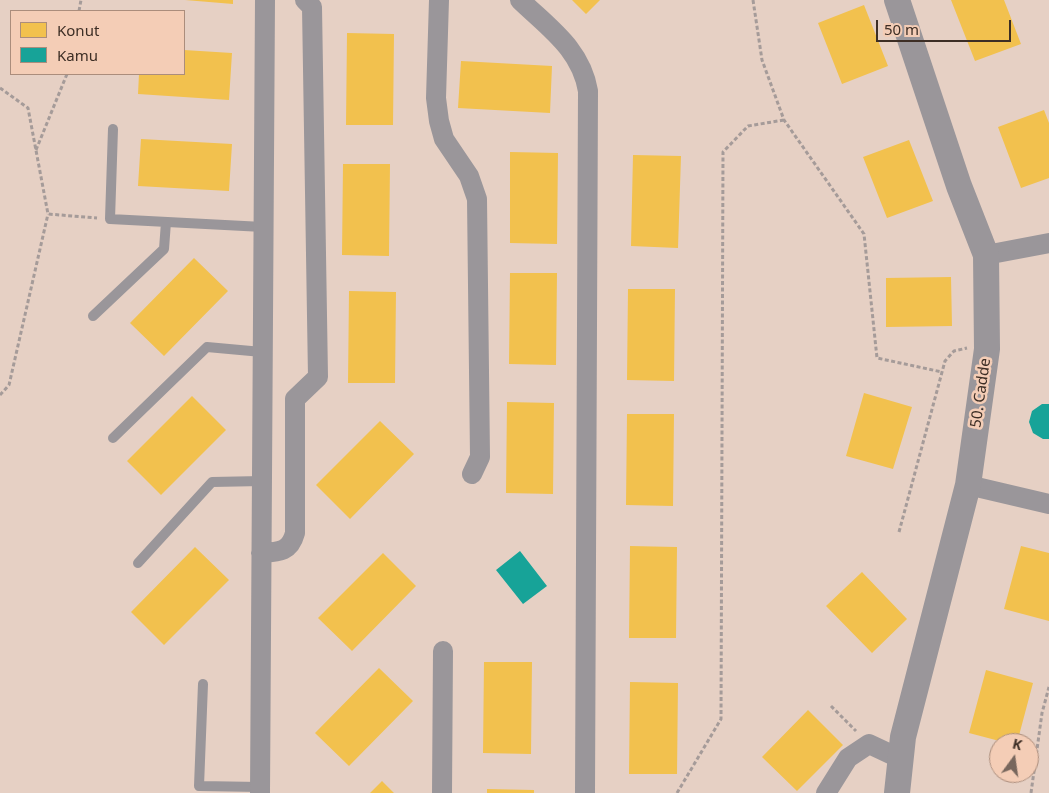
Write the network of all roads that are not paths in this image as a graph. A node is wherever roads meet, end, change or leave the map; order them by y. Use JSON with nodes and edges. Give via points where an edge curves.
{"nodes":[{"id":1,"x":264,"y":0,"type":"edge"},
{"id":2,"x":306,"y":0,"type":"edge"},
{"id":3,"x":439,"y":0,"type":"edge"},
{"id":4,"x":520,"y":0,"type":"edge"},
{"id":5,"x":897,"y":0,"type":"edge"},
{"id":6,"x":113,"y":129,"type":"dead end"},
{"id":7,"x":166,"y":222,"type":"junction"},
{"id":8,"x":263,"y":227,"type":"junction"},
{"id":9,"x":1049,"y":243,"type":"edge"},
{"id":10,"x":986,"y":255,"type":"junction"},
{"id":11,"x":94,"y":316,"type":"dead end"},
{"id":12,"x":262,"y":352,"type":"junction"},
{"id":13,"x":113,"y":438,"type":"dead end"},
{"id":14,"x":472,"y":474,"type":"dead end"},
{"id":15,"x":262,"y":481,"type":"junction"},
{"id":16,"x":968,"y":485,"type":"junction"},
{"id":17,"x":1049,"y":504,"type":"edge"},
{"id":18,"x":261,"y":553,"type":"junction"},
{"id":19,"x":138,"y":563,"type":"dead end"},
{"id":20,"x":443,"y":651,"type":"dead end"},
{"id":21,"x":203,"y":684,"type":"dead end"},
{"id":22,"x":901,"y":759,"type":"junction"},
{"id":23,"x":260,"y":790,"type":"edge"},
{"id":24,"x":442,"y":793,"type":"edge"},
{"id":25,"x":585,"y":793,"type":"edge"},
{"id":26,"x":826,"y":793,"type":"edge"},
{"id":27,"x":897,"y":793,"type":"edge"}],
"edges":[{"from":1,"to":8,"type":"street"},
{"from":2,"to":18,"type":"street","via":[[312,7],[318,377],[295,399],[293,543],[286,550]]},
{"from":3,"to":14,"type":"street","via":[[436,98],[439,121],[444,139],[469,176],[477,199],[480,457]]},
{"from":4,"to":25,"type":"street","via":[[579,60],[588,91]]},
{"from":5,"to":10,"type":"street","name":"50. Cadde","via":[[959,186]]},
{"from":6,"to":7,"type":"lane","via":[[110,219]]},
{"from":7,"to":8,"type":"lane"},
{"from":7,"to":11,"type":"lane","via":[[164,249]]},
{"from":8,"to":12,"type":"street"},
{"from":9,"to":10,"type":"street"},
{"from":10,"to":16,"type":"street","name":"50. Cadde","via":[[987,349]]},
{"from":12,"to":13,"type":"lane","via":[[207,347]]},
{"from":12,"to":15,"type":"street"},
{"from":15,"to":18,"type":"street"},
{"from":15,"to":19,"type":"lane","via":[[212,482]]},
{"from":16,"to":17,"type":"street"},
{"from":16,"to":22,"type":"street","name":"50. Cadde","via":[[903,737]]},
{"from":18,"to":23,"type":"street"},
{"from":20,"to":24,"type":"street"},
{"from":21,"to":23,"type":"lane","via":[[199,786]]},
{"from":22,"to":26,"type":"street","via":[[869,744],[848,758]]},
{"from":22,"to":27,"type":"street","name":"50. Cadde"}]}
